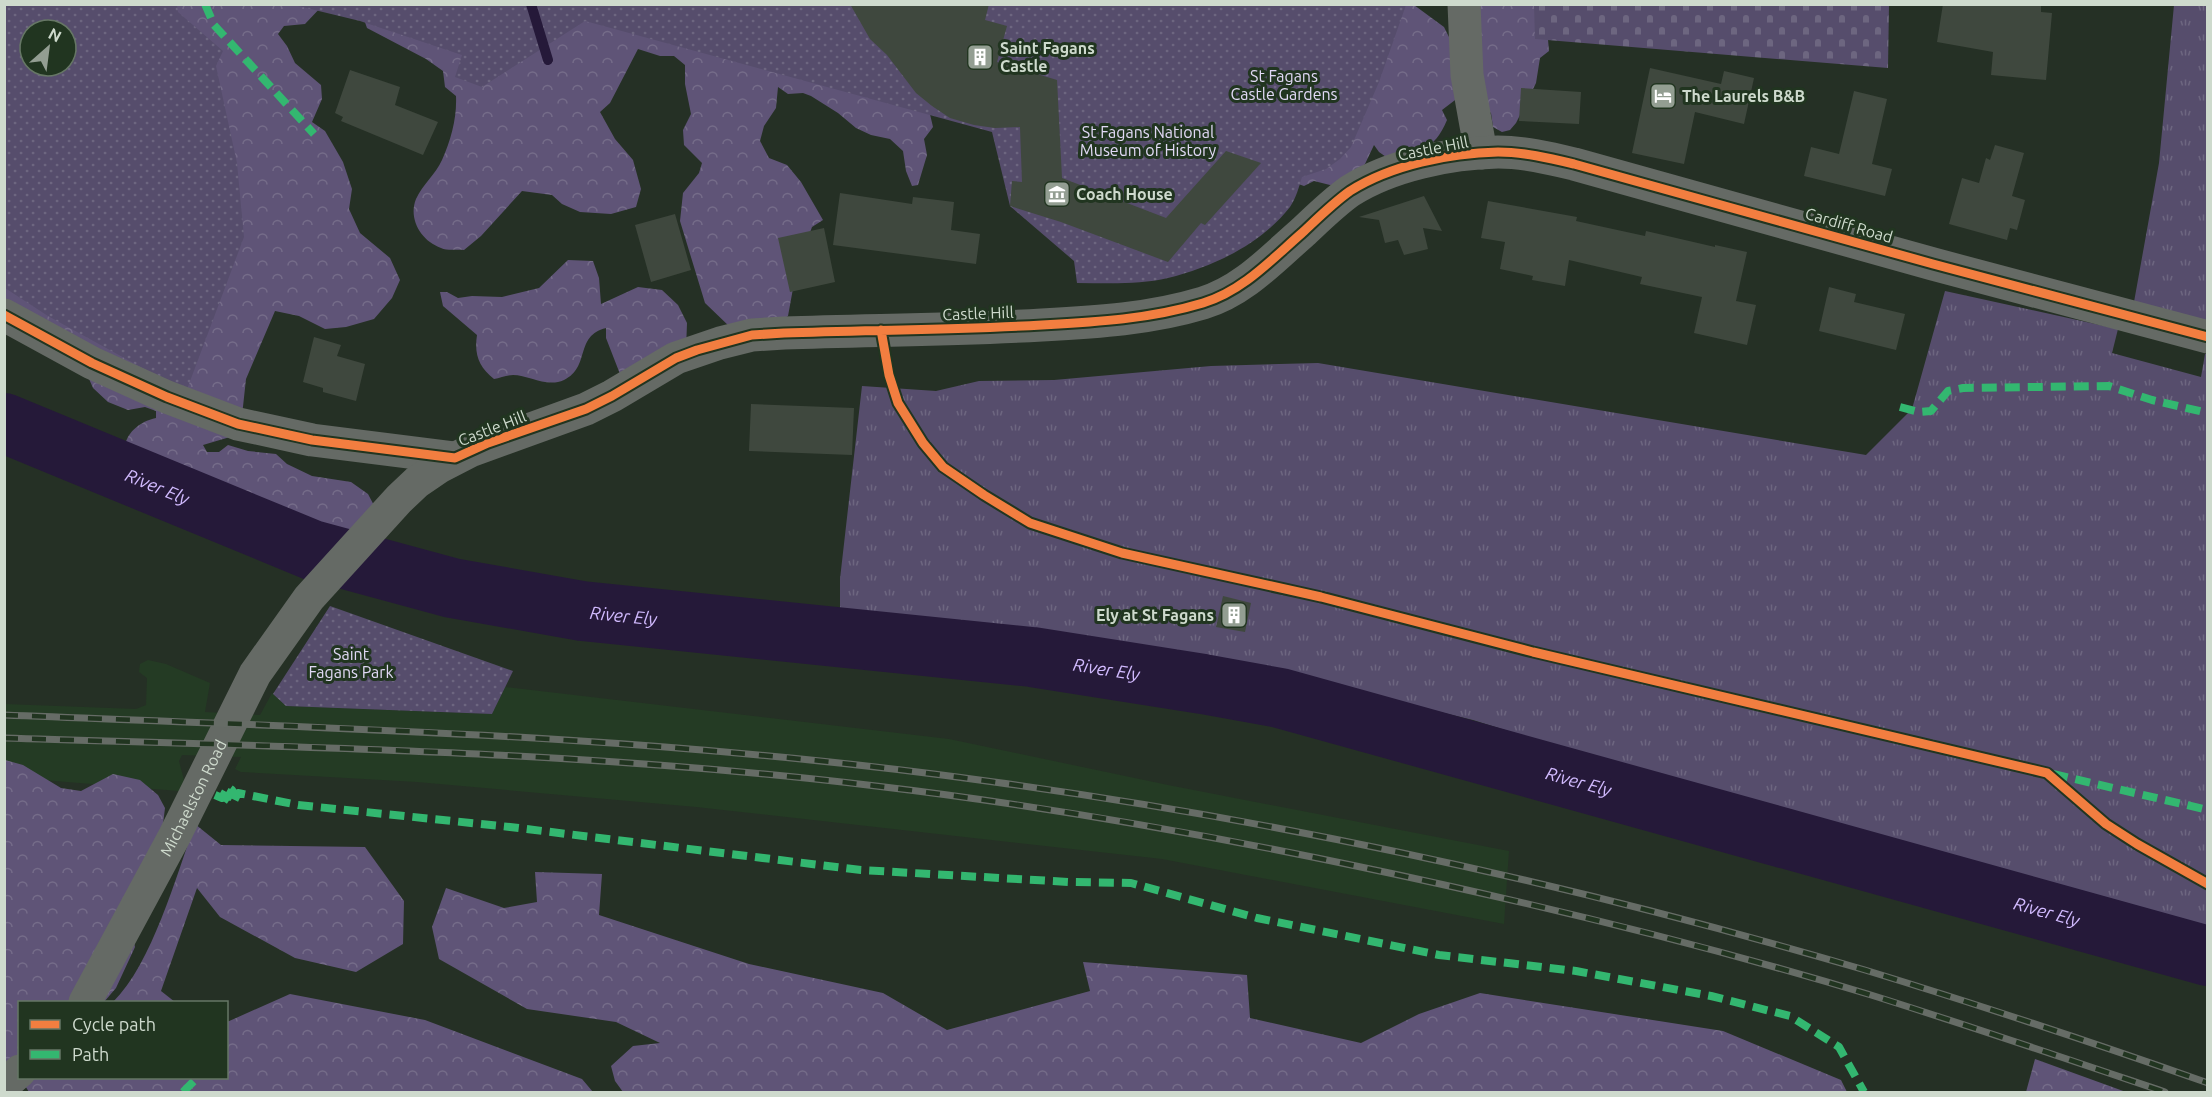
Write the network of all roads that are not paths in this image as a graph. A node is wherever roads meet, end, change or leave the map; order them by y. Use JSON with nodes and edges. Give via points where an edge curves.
{"nodes":[{"id":1,"x":1464,"y":4,"type":"edge"},
{"id":2,"x":1480,"y":153,"type":"junction"},
{"id":3,"x":4,"y":315,"type":"edge"},
{"id":4,"x":2208,"y":338,"type":"edge"},
{"id":5,"x":456,"y":458,"type":"junction"},
{"id":6,"x":309,"y":598,"type":"joint"},
{"id":7,"x":86,"y":1001,"type":"edge"},
{"id":8,"x":18,"y":1073,"type":"edge"},
{"id":9,"x":4,"y":1085,"type":"edge"}],
"edges":[{"from":1,"to":2,"type":"street","via":[[1467,75]]},
{"from":2,"to":4,"type":"street","name":"Cardiff Road","via":[[1520,153],[1574,164]]},
{"from":2,"to":5,"type":"street","name":"Castle Hill","via":[[1425,162],[1364,183],[1235,290],[1205,303],[1105,322],[752,335],[676,358],[586,409]]},
{"from":3,"to":5,"type":"street","via":[[92,363],[238,424],[312,440]]},
{"from":5,"to":6,"type":"street","name":"Castle Hill","via":[[417,482]]},
{"from":6,"to":7,"type":"street","name":"Michaelston Road","via":[[255,674],[174,837]]},
{"from":8,"to":9,"type":"street"}]}
